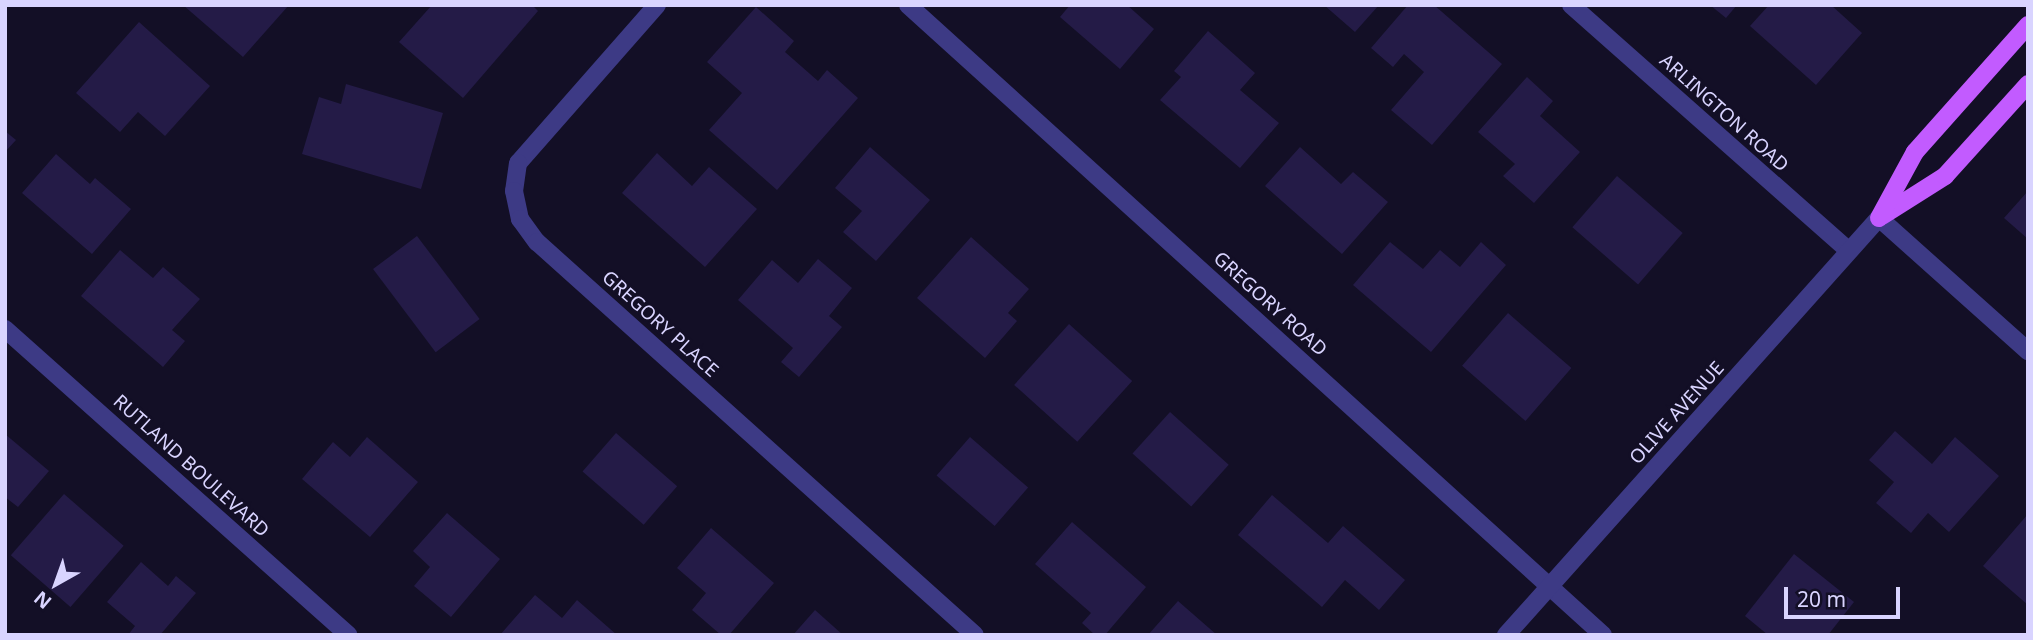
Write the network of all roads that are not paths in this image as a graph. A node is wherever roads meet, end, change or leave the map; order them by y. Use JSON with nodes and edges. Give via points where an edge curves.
{"nodes":[{"id":1,"x":657,"y":5,"type":"edge"},
{"id":2,"x":908,"y":5,"type":"edge"},
{"id":3,"x":1571,"y":5,"type":"edge"},
{"id":4,"x":2028,"y":25,"type":"edge"},
{"id":5,"x":2028,"y":84,"type":"edge"},
{"id":6,"x":1879,"y":218,"type":"junction"},
{"id":7,"x":1849,"y":251,"type":"junction"},
{"id":8,"x":5,"y":329,"type":"edge"},
{"id":9,"x":2028,"y":351,"type":"edge"},
{"id":10,"x":1550,"y":586,"type":"junction"},
{"id":11,"x":349,"y":635,"type":"edge"},
{"id":12,"x":975,"y":635,"type":"edge"},
{"id":13,"x":1506,"y":635,"type":"edge"},
{"id":14,"x":1603,"y":635,"type":"edge"}],
"edges":[{"from":1,"to":12,"type":"street","name":"GREGORY PLACE","via":[[518,163],[514,191],[520,219],[537,242]]},
{"from":2,"to":10,"type":"street","name":"GREGORY ROAD"},
{"from":3,"to":7,"type":"street","name":"ARLINGTON ROAD"},
{"from":4,"to":6,"type":"main road","name":"OLIVE AVENUE","via":[[1915,152]]},
{"from":5,"to":6,"type":"main road","name":"OLIVE AVENUE","via":[[1945,176]]},
{"from":6,"to":7,"type":"street","name":"OLIVE AVENUE"},
{"from":6,"to":9,"type":"street"},
{"from":7,"to":10,"type":"street","name":"OLIVE AVENUE"},
{"from":8,"to":11,"type":"street","name":"RUTLAND BOULEVARD"},
{"from":10,"to":13,"type":"street","name":"OLIVE AVENUE"},
{"from":10,"to":14,"type":"street","name":"GREGORY ROAD"}]}
